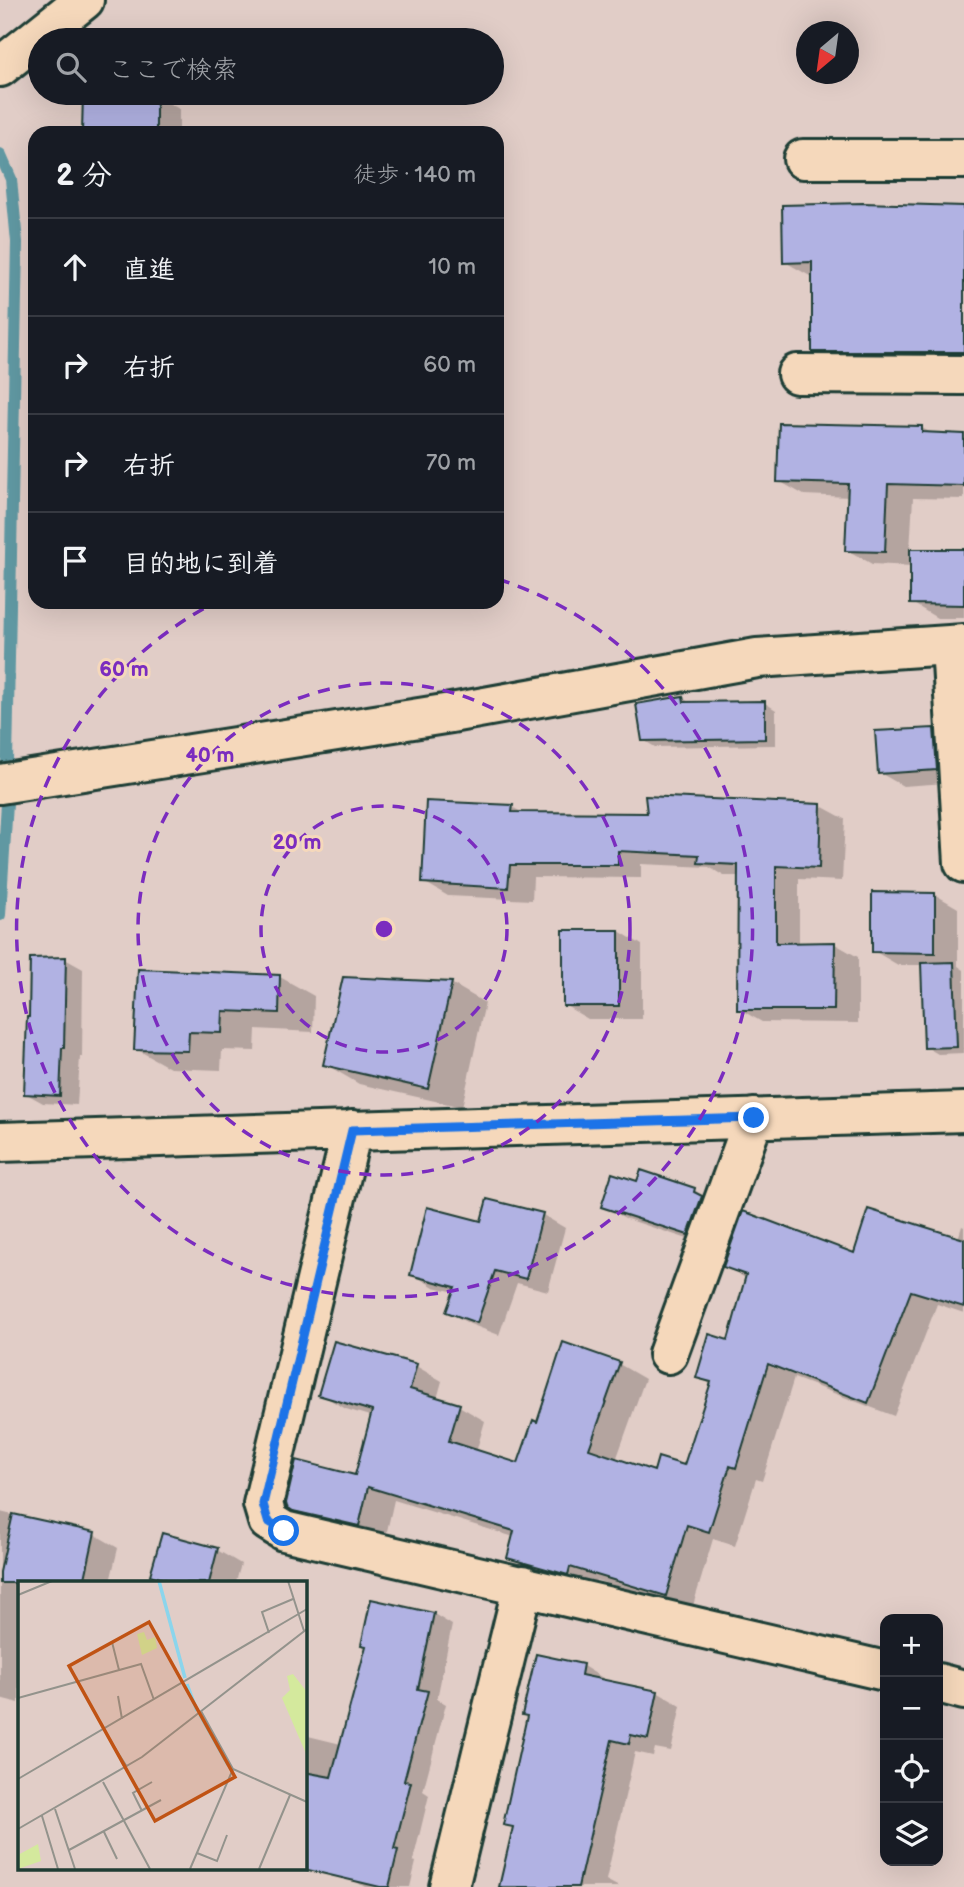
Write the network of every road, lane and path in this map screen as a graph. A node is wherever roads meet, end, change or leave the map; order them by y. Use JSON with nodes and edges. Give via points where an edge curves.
{"nodes":[{"id":1,"x":84,"y":0,"type":"edge"},
{"id":2,"x":48,"y":28,"type":"edge"},
{"id":3,"x":28,"y":44,"type":"edge"},
{"id":4,"x":0,"y":66,"type":"edge"},
{"id":5,"x":803,"y":159,"type":"dead end"},
{"id":6,"x":964,"y":159,"type":"edge"},
{"id":7,"x":797,"y":374,"type":"dead end"},
{"id":8,"x":964,"y":375,"type":"edge"},
{"id":9,"x":958,"y":644,"type":"edge"},
{"id":10,"x":0,"y":784,"type":"edge"},
{"id":11,"x":964,"y":863,"type":"edge"},
{"id":12,"x":964,"y":1112,"type":"edge"},
{"id":13,"x":754,"y":1118,"type":"junction"},
{"id":14,"x":352,"y":1130,"type":"junction"},
{"id":15,"x":0,"y":1142,"type":"edge"},
{"id":16,"x":668,"y":1354,"type":"dead end"},
{"id":17,"x":523,"y":1585,"type":"junction"},
{"id":18,"x":880,"y":1670,"type":"edge"},
{"id":19,"x":943,"y":1684,"type":"edge"},
{"id":20,"x":964,"y":1690,"type":"edge"},
{"id":21,"x":449,"y":1887,"type":"edge"}],
"edges":[{"from":1,"to":2,"type":"street"},
{"from":3,"to":4,"type":"street"},
{"from":5,"to":6,"type":"street"},
{"from":7,"to":8,"type":"street"},
{"from":9,"to":10,"type":"street","via":[[757,659],[452,713]]},
{"from":9,"to":11,"type":"street"},
{"from":12,"to":13,"type":"street"},
{"from":13,"to":14,"type":"street"},
{"from":13,"to":16,"type":"street"},
{"from":14,"to":15,"type":"street"},
{"from":14,"to":17,"type":"street","via":[[263,1504],[268,1521],[284,1531]]},
{"from":17,"to":18,"type":"street"},
{"from":17,"to":21,"type":"street"},
{"from":19,"to":20,"type":"street"}]}
